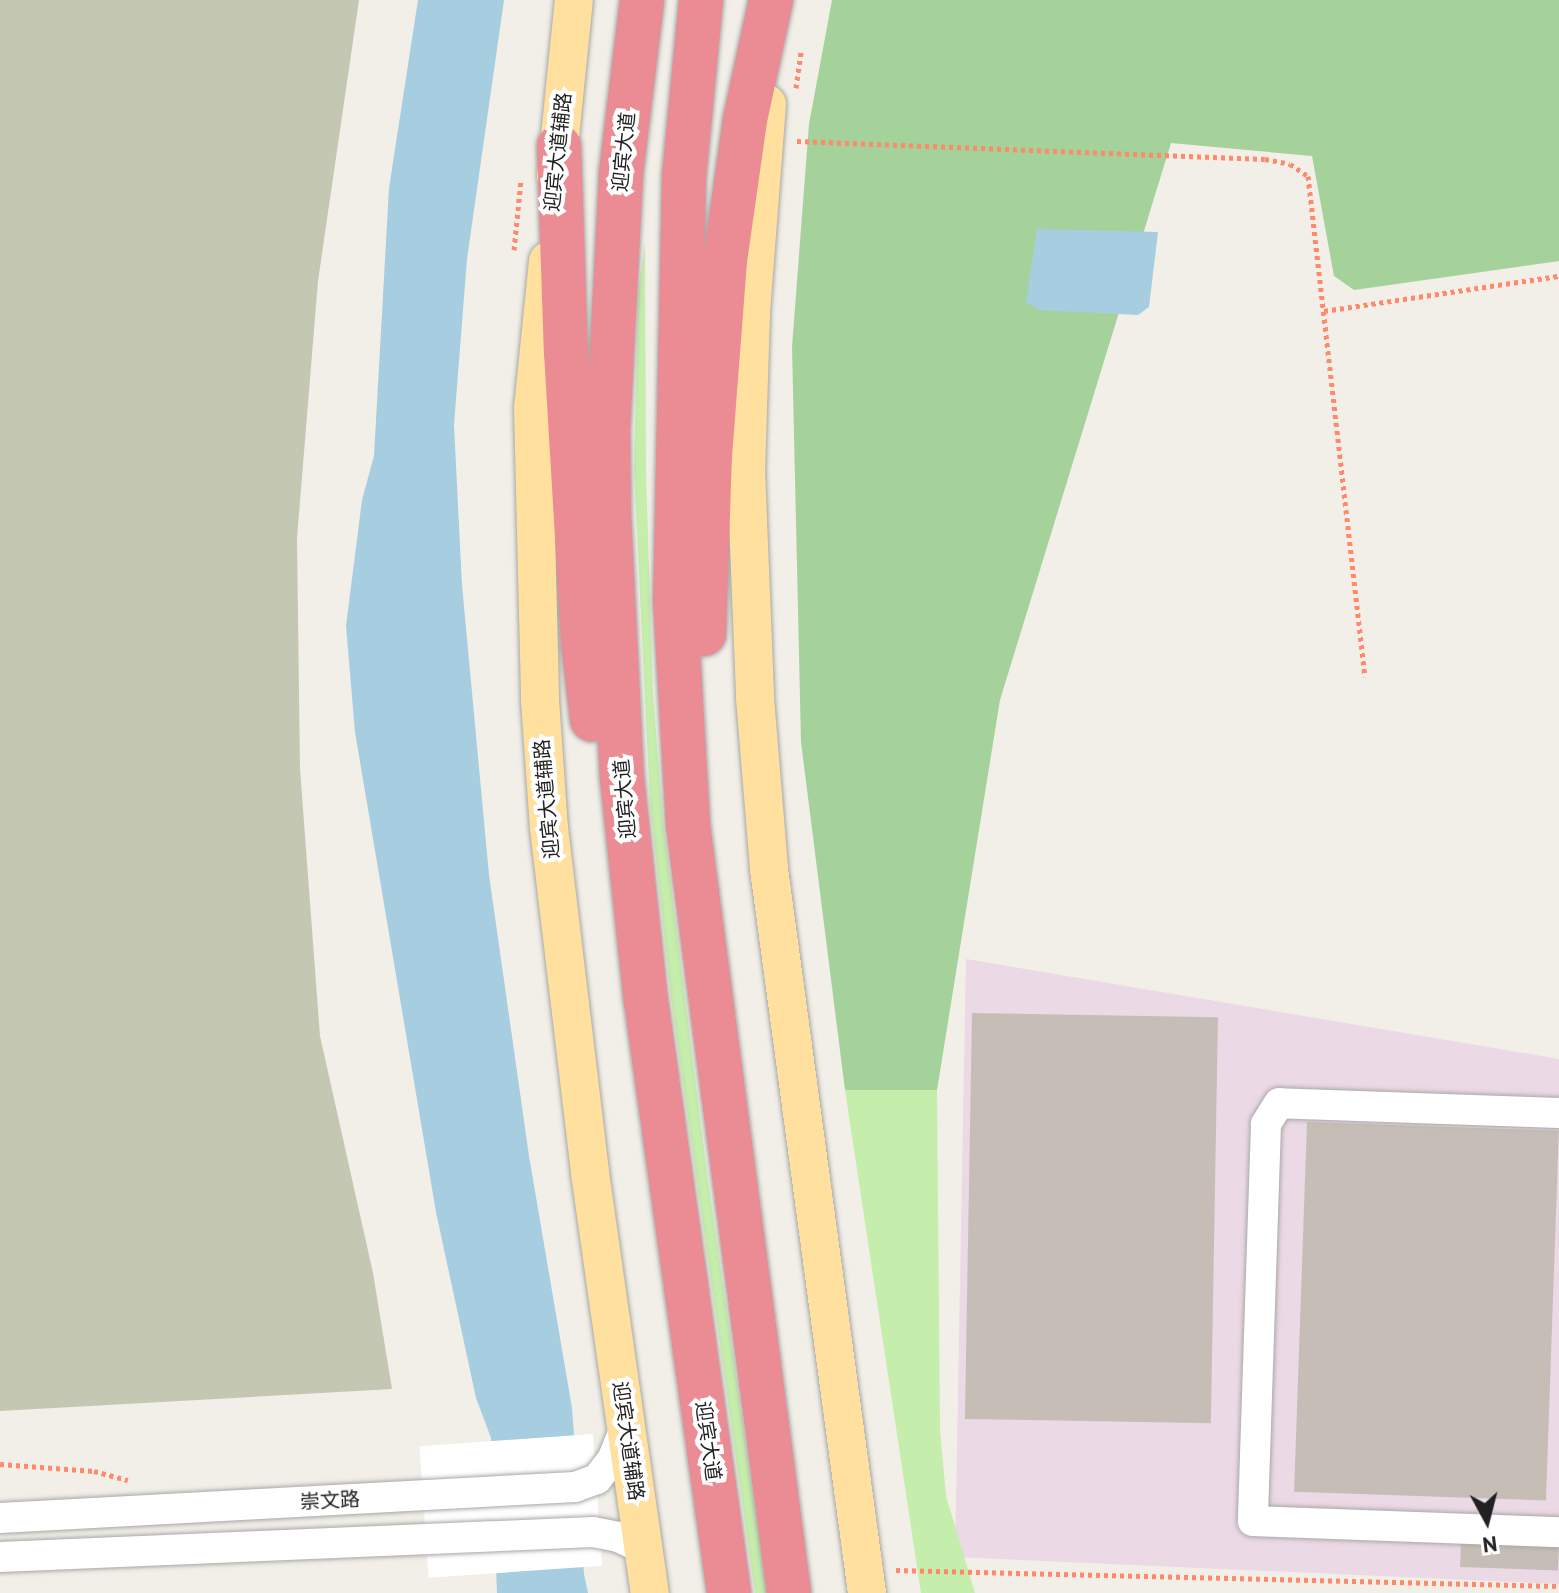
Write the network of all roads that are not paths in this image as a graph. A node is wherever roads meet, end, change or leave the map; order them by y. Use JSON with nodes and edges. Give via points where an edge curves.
{"nodes":[{"id":1,"x":642,"y":0,"type":"edge"},
{"id":2,"x":701,"y":0,"type":"edge"},
{"id":3,"x":771,"y":0,"type":"edge"},
{"id":4,"x":779,"y":0,"type":"edge"},
{"id":5,"x":572,"y":4,"type":"edge"},
{"id":6,"x":559,"y":146,"type":"junction"},
{"id":7,"x":718,"y":1068,"type":"junction"},
{"id":8,"x":1559,"y":1113,"type":"edge"},
{"id":9,"x":701,"y":1390,"type":"junction"},
{"id":10,"x":626,"y":1425,"type":"junction"},
{"id":11,"x":0,"y":1518,"type":"edge"},
{"id":12,"x":1559,"y":1532,"type":"edge"},
{"id":13,"x":644,"y":1549,"type":"junction"},
{"id":14,"x":0,"y":1557,"type":"edge"},
{"id":15,"x":879,"y":1582,"type":"edge"},
{"id":16,"x":650,"y":1593,"type":"edge"},
{"id":17,"x":729,"y":1593,"type":"edge"},
{"id":18,"x":789,"y":1593,"type":"edge"}],
"edges":[{"from":1,"to":9,"type":"highway","name":"迎宾大道","via":[[621,174],[609,514],[622,778],[646,1001]]},
{"from":2,"to":7,"type":"highway","via":[[684,177],[675,599],[688,825]]},
{"from":3,"to":7,"type":"highway","via":[[745,120],[725,261],[710,456],[704,633],[719,873]]},
{"from":4,"to":15,"type":"main road","via":[[750,329],[746,470],[755,698],[769,869]]},
{"from":5,"to":6,"type":"main road","name":"迎宾大道辅路"},
{"from":6,"to":9,"type":"highway","via":[[583,642],[624,1034],[650,1218]]},
{"from":6,"to":10,"type":"main road","name":"迎宾大道辅路","via":[[533,408],[540,700],[570,1016]]},
{"from":7,"to":18,"type":"highway"},
{"from":8,"to":12,"type":"street","via":[[1279,1103],[1266,1124],[1253,1521]]},
{"from":9,"to":17,"type":"highway","name":"迎宾大道"},
{"from":10,"to":11,"type":"street","name":"崇文路","via":[[612,1460],[597,1479],[575,1487]]},
{"from":10,"to":13,"type":"main road","name":"迎宾大道辅路"},
{"from":13,"to":14,"type":"street","name":"崇文路","via":[[593,1532]]},
{"from":13,"to":16,"type":"main road","name":"迎宾大道辅路"}]}
